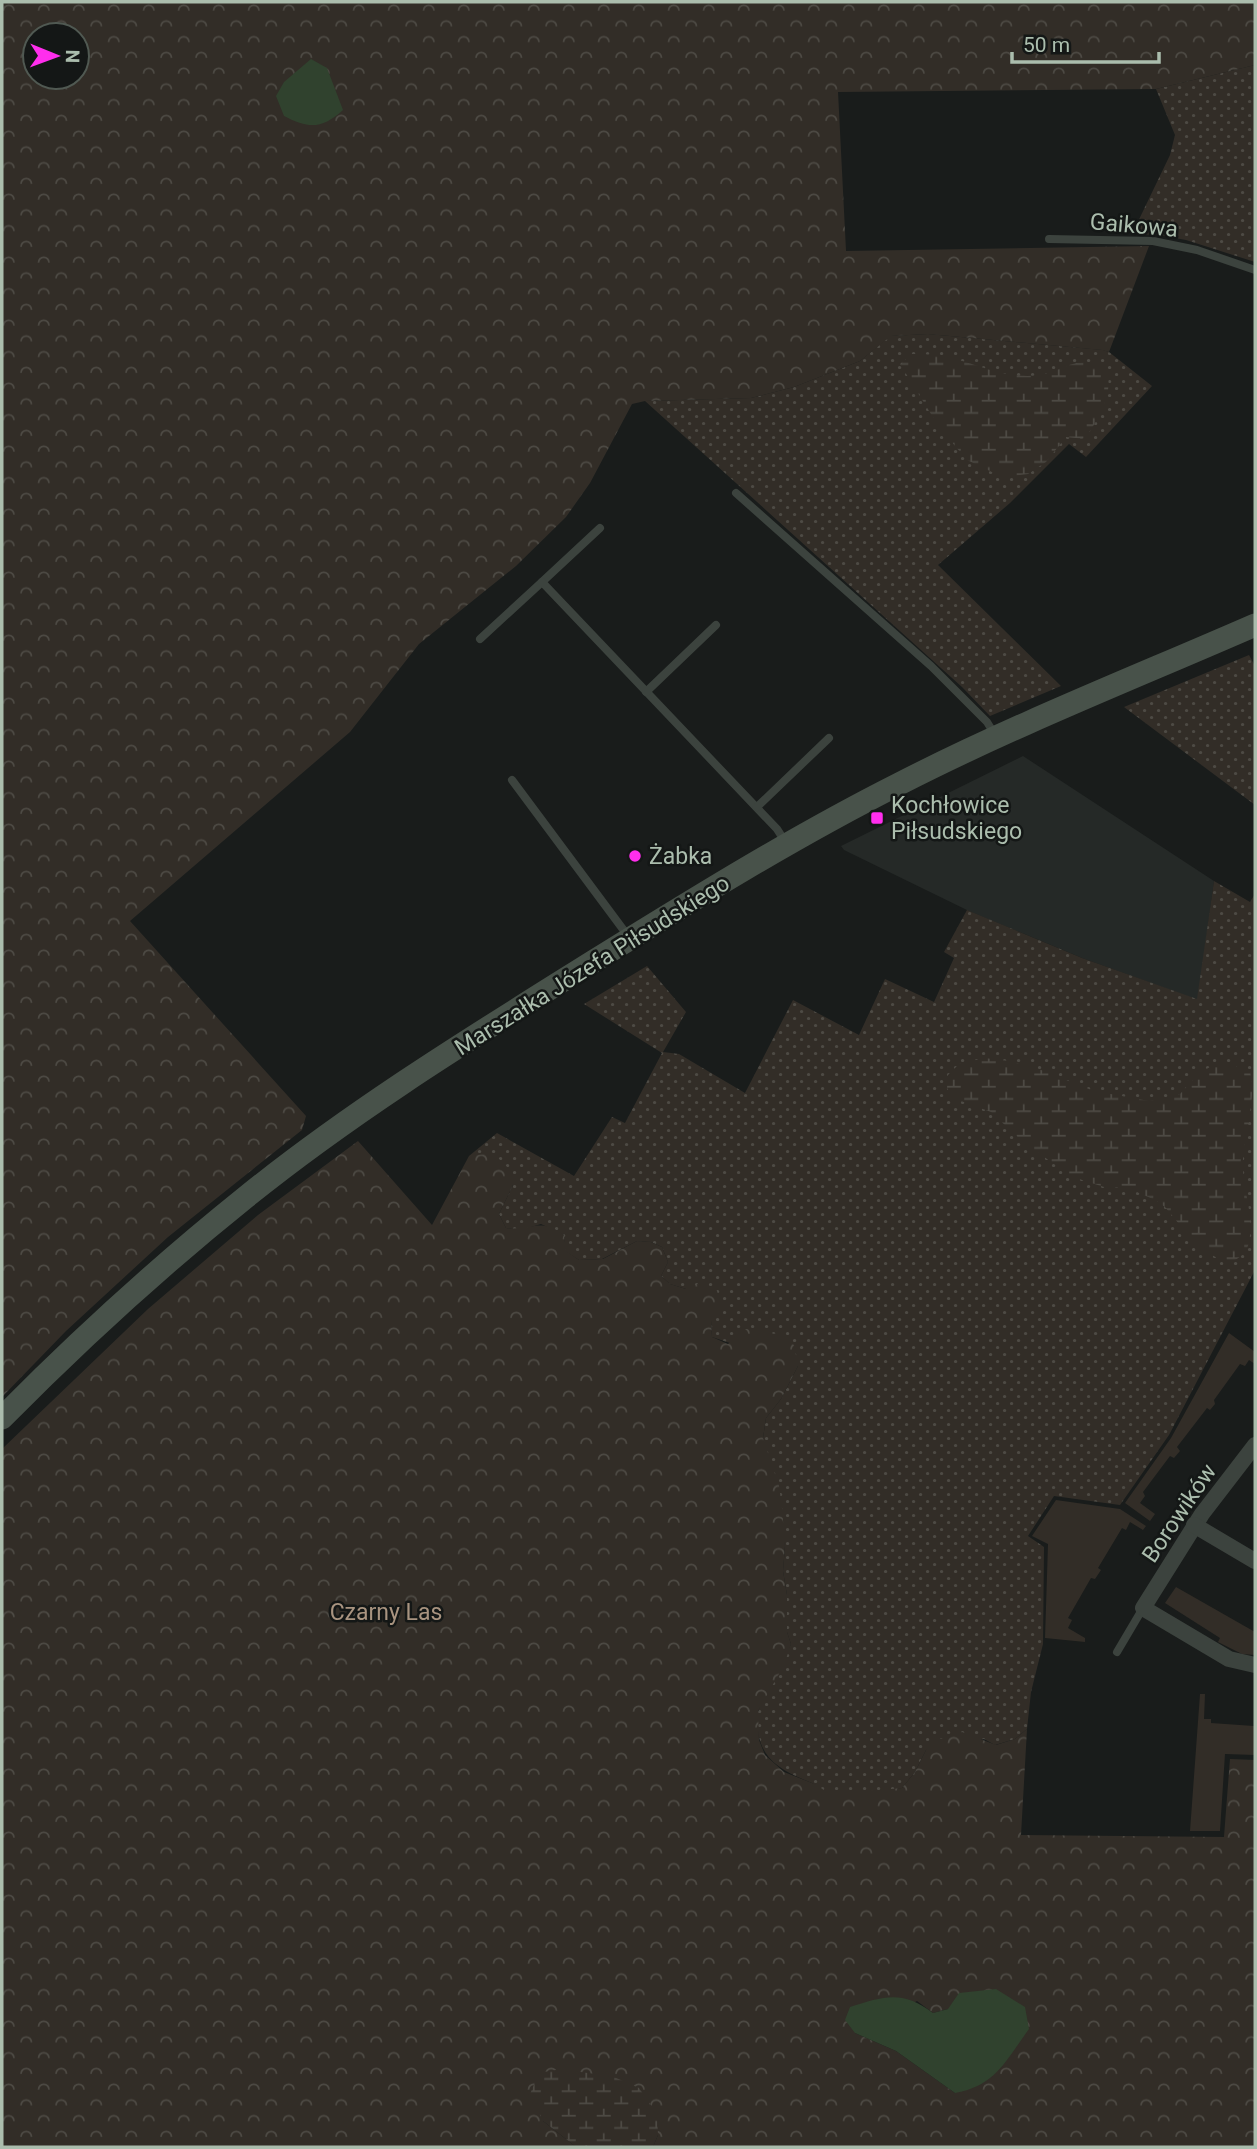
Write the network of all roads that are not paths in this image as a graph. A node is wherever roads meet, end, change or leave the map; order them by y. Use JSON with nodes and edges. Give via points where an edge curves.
{"nodes":[{"id":1,"x":1049,"y":239,"type":"dead end"},
{"id":2,"x":1255,"y":270,"type":"edge"},
{"id":3,"x":736,"y":492,"type":"dead end"},
{"id":4,"x":600,"y":527,"type":"dead end"},
{"id":5,"x":542,"y":583,"type":"junction"},
{"id":6,"x":716,"y":625,"type":"dead end"},
{"id":7,"x":1253,"y":633,"type":"edge"},
{"id":8,"x":480,"y":639,"type":"dead end"},
{"id":9,"x":646,"y":692,"type":"junction"},
{"id":10,"x":829,"y":738,"type":"dead end"},
{"id":11,"x":997,"y":738,"type":"junction"},
{"id":12,"x":512,"y":780,"type":"dead end"},
{"id":13,"x":757,"y":807,"type":"junction"},
{"id":14,"x":788,"y":845,"type":"junction"},
{"id":15,"x":630,"y":939,"type":"junction"},
{"id":16,"x":2,"y":1418,"type":"edge"},
{"id":17,"x":1255,"y":1445,"type":"edge"},
{"id":18,"x":1194,"y":1525,"type":"junction"},
{"id":19,"x":1255,"y":1561,"type":"edge"},
{"id":20,"x":1143,"y":1608,"type":"junction"},
{"id":21,"x":1117,"y":1653,"type":"dead end"},
{"id":22,"x":1255,"y":1665,"type":"edge"}],
"edges":[{"from":1,"to":2,"type":"lane","name":"Gaikowa","via":[[1153,241]]},
{"from":3,"to":11,"type":"lane","via":[[931,666]]},
{"from":4,"to":5,"type":"lane"},
{"from":5,"to":8,"type":"lane"},
{"from":5,"to":9,"type":"lane"},
{"from":6,"to":9,"type":"lane"},
{"from":7,"to":11,"type":"street","name":"Marszałka Józefa Piłsudskiego"},
{"from":9,"to":13,"type":"lane"},
{"from":10,"to":13,"type":"lane"},
{"from":11,"to":14,"type":"street","name":"Marszałka Józefa Piłsudskiego","via":[[902,782]]},
{"from":12,"to":15,"type":"lane"},
{"from":13,"to":14,"type":"lane"},
{"from":14,"to":15,"type":"street","name":"Marszałka Józefa Piłsudskiego"},
{"from":15,"to":16,"type":"street","name":"Marszałka Józefa Piłsudskiego","via":[[373,1104],[248,1195],[133,1292]]},
{"from":17,"to":18,"type":"street","name":"Borowików"},
{"from":18,"to":19,"type":"street"},
{"from":18,"to":20,"type":"street","name":"Borowików"},
{"from":20,"to":21,"type":"lane","name":"Borowików"},
{"from":20,"to":22,"type":"street","via":[[1230,1659]]}]}
